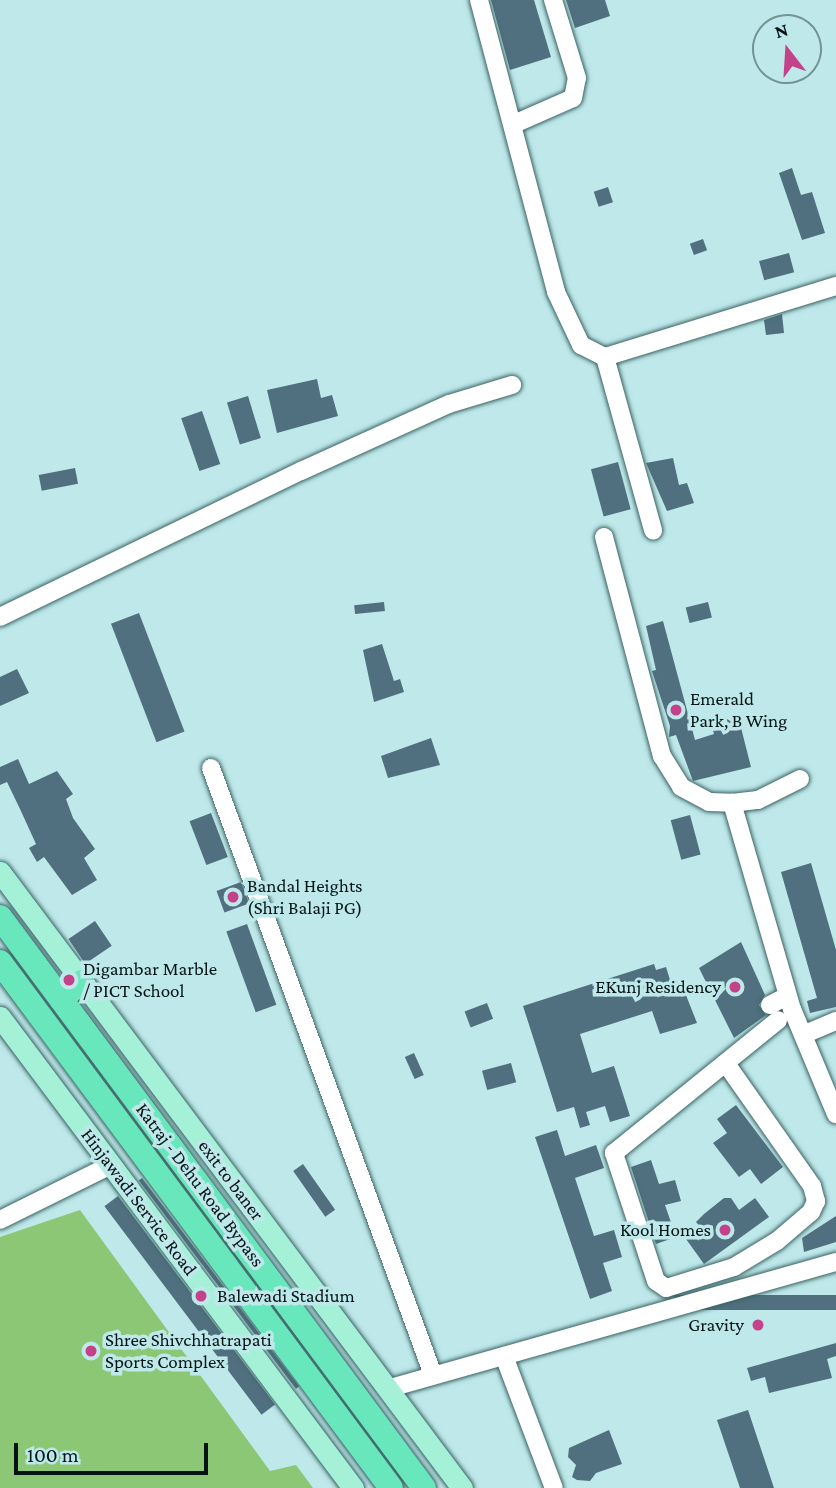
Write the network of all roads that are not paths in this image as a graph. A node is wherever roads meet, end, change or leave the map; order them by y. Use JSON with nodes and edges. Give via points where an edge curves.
{"nodes":[{"id":1,"x":479,"y":0,"type":"edge"},
{"id":2,"x":553,"y":0,"type":"edge"},
{"id":3,"x":513,"y":124,"type":"junction"},
{"id":4,"x":836,"y":286,"type":"edge"},
{"id":5,"x":605,"y":356,"type":"junction"},
{"id":6,"x":512,"y":385,"type":"dead end"},
{"id":7,"x":653,"y":530,"type":"dead end"},
{"id":8,"x":604,"y":537,"type":"dead end"},
{"id":9,"x":0,"y":617,"type":"edge"},
{"id":10,"x":211,"y":768,"type":"dead end"},
{"id":11,"x":800,"y":779,"type":"dead end"},
{"id":12,"x":732,"y":803,"type":"junction"},
{"id":13,"x":0,"y":872,"type":"edge"},
{"id":14,"x":0,"y":917,"type":"edge"},
{"id":15,"x":0,"y":962,"type":"edge"},
{"id":16,"x":82,"y":982,"type":"junction"},
{"id":17,"x":788,"y":996,"type":"junction"},
{"id":18,"x":61,"y":999,"type":"junction"},
{"id":19,"x":0,"y":1017,"type":"edge"},
{"id":20,"x":836,"y":1021,"type":"edge"},
{"id":21,"x":805,"y":1034,"type":"junction"},
{"id":22,"x":727,"y":1065,"type":"junction"},
{"id":23,"x":836,"y":1114,"type":"edge"},
{"id":24,"x":111,"y":1165,"type":"junction"},
{"id":25,"x":0,"y":1220,"type":"edge"},
{"id":26,"x":836,"y":1262,"type":"edge"},
{"id":27,"x":504,"y":1356,"type":"junction"},
{"id":28,"x":433,"y":1376,"type":"junction"},
{"id":29,"x":387,"y":1388,"type":"junction"},
{"id":30,"x":353,"y":1488,"type":"edge"},
{"id":31,"x":391,"y":1488,"type":"edge"},
{"id":32,"x":425,"y":1488,"type":"edge"},
{"id":33,"x":462,"y":1488,"type":"edge"},
{"id":34,"x":554,"y":1488,"type":"edge"}],
"edges":[{"from":1,"to":3,"type":"street"},
{"from":2,"to":3,"type":"street","via":[[577,78],[573,98]]},
{"from":3,"to":5,"type":"street","via":[[556,292],[581,345]]},
{"from":4,"to":5,"type":"street"},
{"from":5,"to":7,"type":"street"},
{"from":6,"to":9,"type":"street","via":[[449,404],[335,455],[142,544]]},
{"from":8,"to":12,"type":"street","via":[[662,756],[681,787],[709,802]]},
{"from":10,"to":28,"type":"street"},
{"from":11,"to":12,"type":"street","via":[[758,800]]},
{"from":12,"to":17,"type":"street"},
{"from":13,"to":16,"type":"main road","name":"exit to baner"},
{"from":14,"to":18,"type":"highway","name":"Katraj - Dehu Road Bypass"},
{"from":15,"to":31,"type":"highway","name":"Katraj - Dehu Road Bypass"},
{"from":16,"to":18,"type":"highway"},
{"from":16,"to":29,"type":"main road","name":"exit to baner"},
{"from":17,"to":21,"type":"street"},
{"from":17,"to":22,"type":"street"},
{"from":18,"to":32,"type":"highway","name":"Katraj - Dehu Road Bypass"},
{"from":19,"to":24,"type":"main road","name":"Hinjawadi Service Road"},
{"from":20,"to":21,"type":"street"},
{"from":21,"to":23,"type":"street"},
{"from":22,"to":22,"type":"street","via":[[614,1153],[656,1281],[666,1288],[734,1267],[777,1241],[811,1212],[816,1201],[812,1186]]},
{"from":24,"to":25,"type":"street"},
{"from":24,"to":30,"type":"main road","name":"Hinjawadi Service Road"},
{"from":26,"to":27,"type":"street"},
{"from":27,"to":28,"type":"street"},
{"from":27,"to":34,"type":"street"},
{"from":28,"to":29,"type":"street"},
{"from":29,"to":33,"type":"main road","name":"exit to baner"}]}
